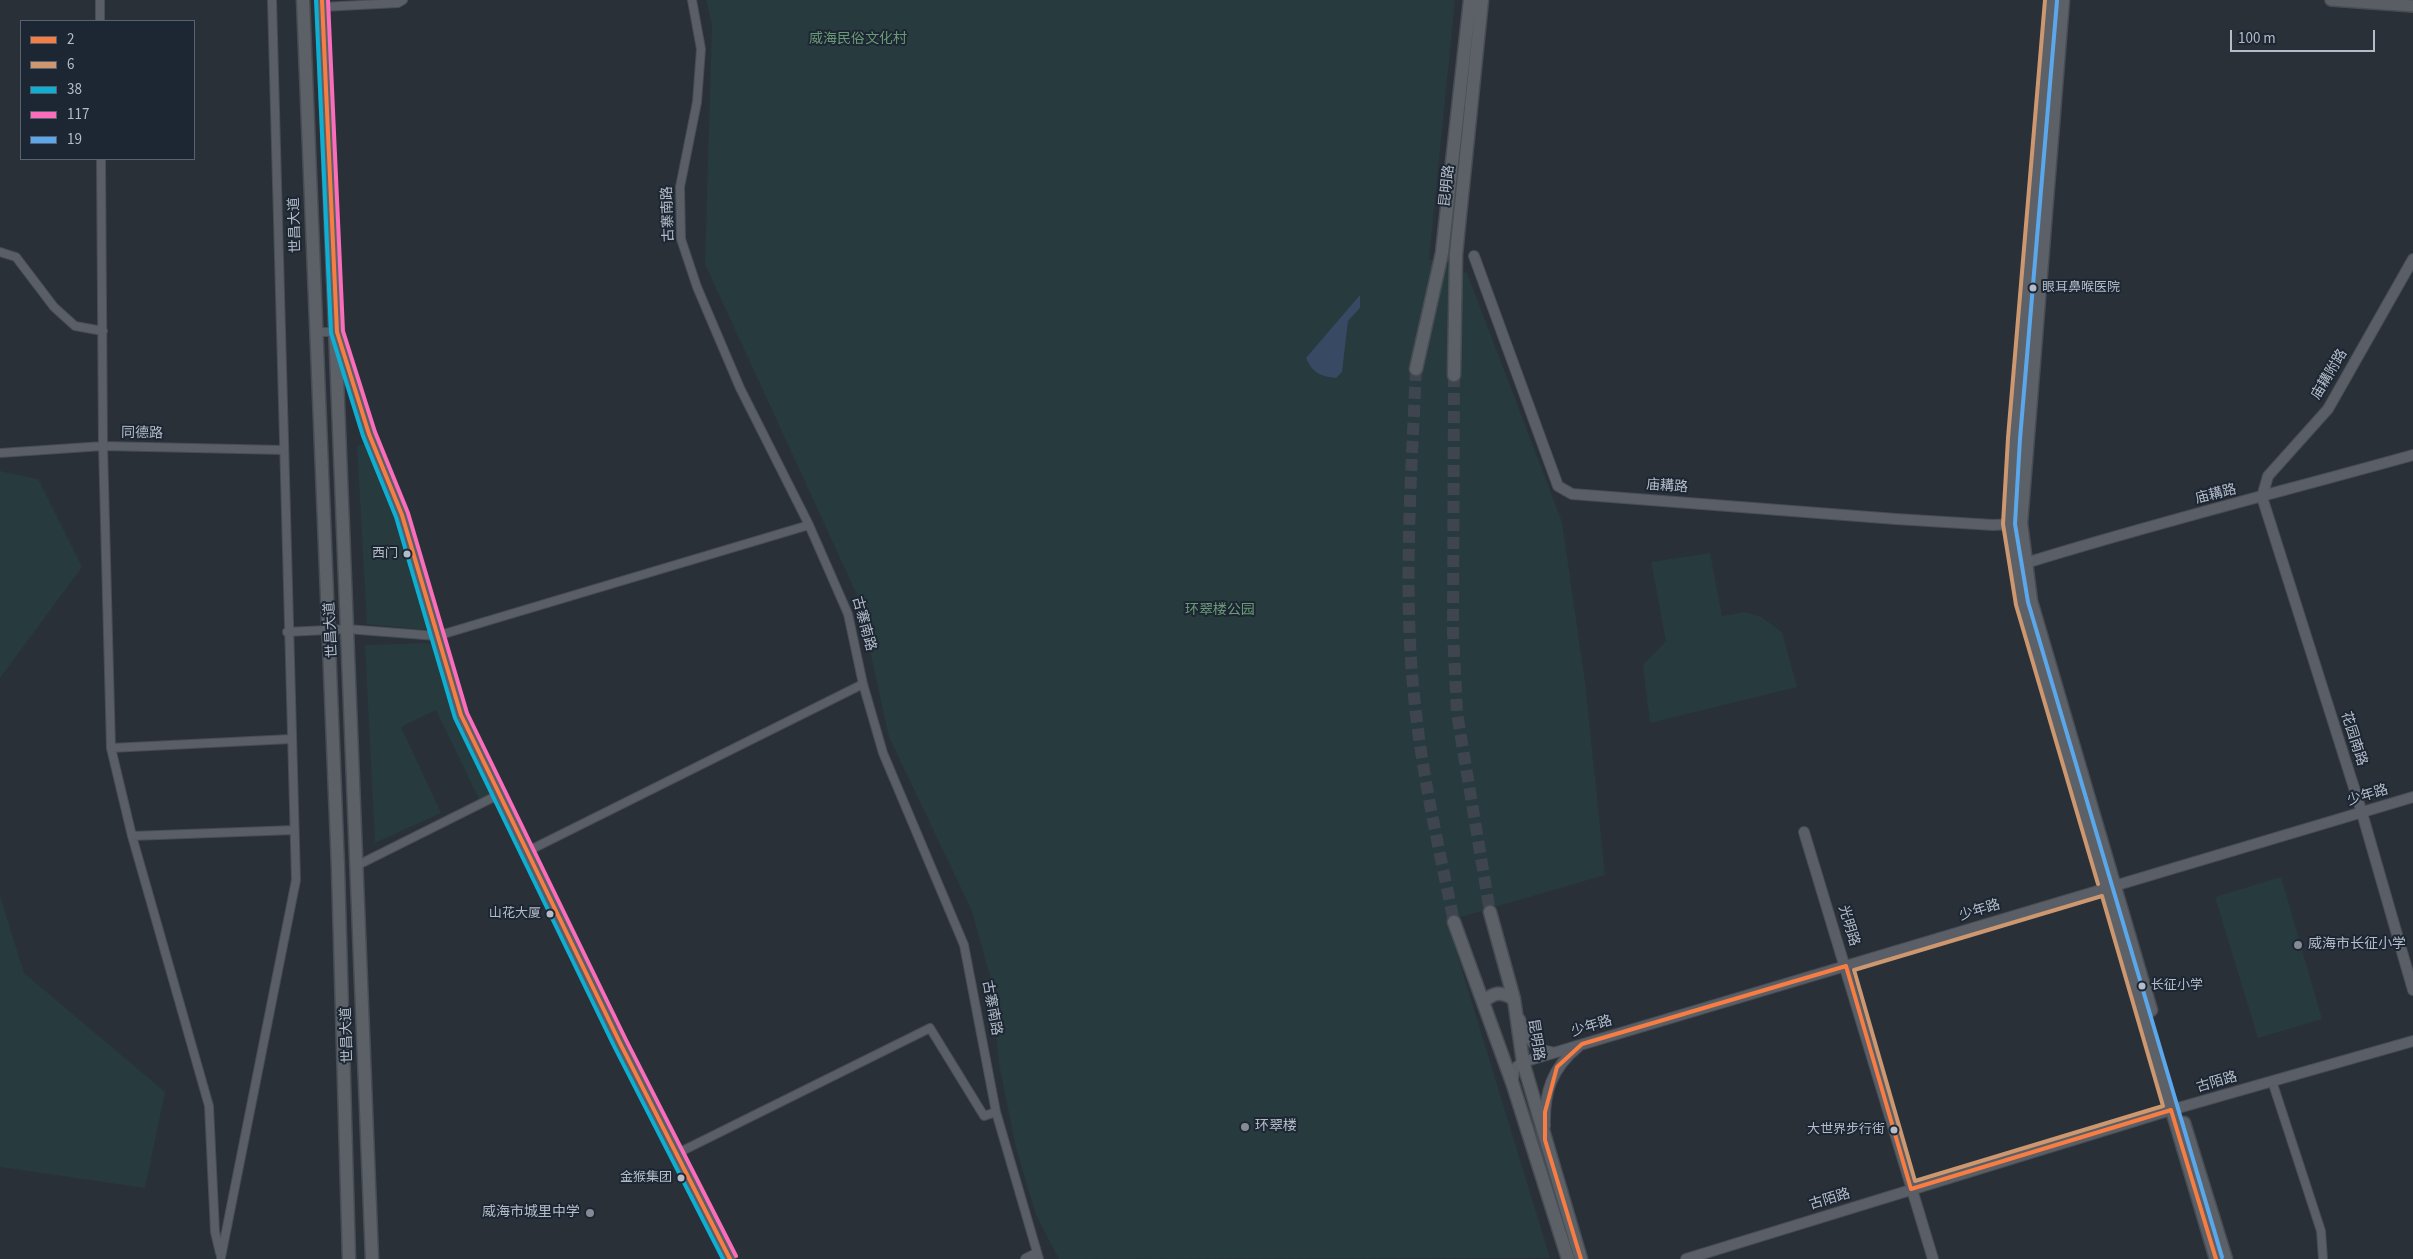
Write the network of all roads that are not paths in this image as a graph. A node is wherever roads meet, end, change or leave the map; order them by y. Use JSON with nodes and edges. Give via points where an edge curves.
{"nodes":[{"id":1,"x":100,"y":0,"type":"edge"},
{"id":2,"x":272,"y":0,"type":"edge"},
{"id":3,"x":303,"y":0,"type":"edge"},
{"id":4,"x":403,"y":0,"type":"edge"},
{"id":5,"x":692,"y":0,"type":"edge"},
{"id":6,"x":1470,"y":0,"type":"edge"},
{"id":7,"x":1482,"y":0,"type":"edge"},
{"id":8,"x":2051,"y":0,"type":"edge"},
{"id":9,"x":2063,"y":0,"type":"edge"},
{"id":10,"x":2331,"y":0,"type":"edge"},
{"id":11,"x":322,"y":4,"type":"edge"},
{"id":12,"x":2413,"y":6,"type":"edge"},
{"id":13,"x":100,"y":20,"type":"edge"},
{"id":14,"x":101,"y":160,"type":"edge"},
{"id":15,"x":0,"y":252,"type":"edge"},
{"id":16,"x":1474,"y":256,"type":"dead end"},
{"id":17,"x":2413,"y":259,"type":"edge"},
{"id":18,"x":103,"y":331,"type":"junction"},
{"id":19,"x":315,"y":332,"type":"junction"},
{"id":20,"x":337,"y":332,"type":"junction"},
{"id":21,"x":1416,"y":369,"type":"tunnel mouth"},
{"id":22,"x":1454,"y":375,"type":"tunnel mouth"},
{"id":23,"x":103,"y":446,"type":"junction"},
{"id":24,"x":284,"y":450,"type":"junction"},
{"id":25,"x":0,"y":453,"type":"edge"},
{"id":26,"x":2413,"y":455,"type":"edge"},
{"id":27,"x":2262,"y":497,"type":"junction"},
{"id":28,"x":2015,"y":524,"type":"junction"},
{"id":29,"x":809,"y":525,"type":"junction"},
{"id":30,"x":2026,"y":563,"type":"junction"},
{"id":31,"x":348,"y":629,"type":"junction"},
{"id":32,"x":327,"y":630,"type":"junction"},
{"id":33,"x":287,"y":632,"type":"junction"},
{"id":34,"x":437,"y":636,"type":"junction"},
{"id":35,"x":863,"y":684,"type":"junction"},
{"id":36,"x":291,"y":739,"type":"junction"},
{"id":37,"x":111,"y":748,"type":"junction"},
{"id":38,"x":498,"y":795,"type":"junction"},
{"id":39,"x":2413,"y":797,"type":"edge"},
{"id":40,"x":2362,"y":813,"type":"junction"},
{"id":41,"x":294,"y":830,"type":"junction"},
{"id":42,"x":1804,"y":832,"type":"dead end"},
{"id":43,"x":132,"y":836,"type":"junction"},
{"id":44,"x":526,"y":852,"type":"junction"},
{"id":45,"x":358,"y":866,"type":"junction"},
{"id":46,"x":2111,"y":887,"type":"junction"},
{"id":47,"x":1490,"y":912,"type":"tunnel mouth"},
{"id":48,"x":1454,"y":922,"type":"tunnel mouth"},
{"id":49,"x":1846,"y":966,"type":"junction"},
{"id":50,"x":2413,"y":990,"type":"edge"},
{"id":51,"x":1514,"y":999,"type":"junction"},
{"id":52,"x":1483,"y":1002,"type":"junction"},
{"id":53,"x":2413,"y":1041,"type":"edge"},
{"id":54,"x":1582,"y":1044,"type":"junction"},
{"id":55,"x":1554,"y":1052,"type":"junction"},
{"id":56,"x":1522,"y":1062,"type":"junction"},
{"id":57,"x":2272,"y":1081,"type":"junction"},
{"id":58,"x":1513,"y":1085,"type":"junction"},
{"id":59,"x":2175,"y":1109,"type":"junction"},
{"id":60,"x":996,"y":1112,"type":"junction"},
{"id":61,"x":1545,"y":1140,"type":"junction"},
{"id":62,"x":676,"y":1154,"type":"junction"},
{"id":63,"x":1911,"y":1189,"type":"junction"},
{"id":64,"x":1037,"y":1256,"type":"edge"},
{"id":65,"x":221,"y":1258,"type":"edge"},
{"id":66,"x":349,"y":1259,"type":"edge"},
{"id":67,"x":372,"y":1259,"type":"edge"},
{"id":68,"x":730,"y":1259,"type":"edge"},
{"id":69,"x":1026,"y":1259,"type":"edge"},
{"id":70,"x":1568,"y":1259,"type":"edge"},
{"id":71,"x":1581,"y":1259,"type":"edge"},
{"id":72,"x":1686,"y":1259,"type":"edge"},
{"id":73,"x":1933,"y":1259,"type":"edge"},
{"id":74,"x":2216,"y":1259,"type":"edge"},
{"id":75,"x":2226,"y":1259,"type":"edge"},
{"id":76,"x":2323,"y":1259,"type":"edge"}],
"edges":[{"from":1,"to":13,"type":"street"},
{"from":2,"to":24,"type":"street"},
{"from":3,"to":19,"type":"main road","name":"世昌大道"},
{"from":4,"to":11,"type":"street","via":[[398,3]]},
{"from":5,"to":29,"type":"street","name":"古寨南路","via":[[701,49],[697,102],[680,187],[682,239],[697,287],[740,388]]},
{"from":6,"to":21,"type":"main road","name":"昆明路","via":[[1442,252]]},
{"from":7,"to":22,"type":"main road","name":"昆明路","via":[[1456,254]]},
{"from":8,"to":28,"type":"main road","via":[[2016,420]]},
{"from":9,"to":28,"type":"main road"},
{"from":10,"to":12,"type":"main road"},
{"from":11,"to":20,"type":"main road","name":"世昌大道"},
{"from":14,"to":18,"type":"street"},
{"from":15,"to":18,"type":"street","via":[[16,257],[54,308],[75,326]]},
{"from":16,"to":28,"type":"street","name":"庙耩路","via":[[1558,486],[1572,494],[1896,519]]},
{"from":17,"to":27,"type":"street","name":"庙耩附路","via":[[2328,408],[2268,476]]},
{"from":18,"to":23,"type":"street"},
{"from":19,"to":20,"type":"street"},
{"from":19,"to":32,"type":"main road","name":"世昌大道"},
{"from":20,"to":31,"type":"main road","name":"世昌大道"},
{"from":20,"to":34,"type":"street","via":[[369,434],[402,515]]},
{"from":23,"to":24,"type":"street","name":"同德路"},
{"from":23,"to":25,"type":"street","name":"同德路"},
{"from":23,"to":37,"type":"street"},
{"from":24,"to":33,"type":"street"},
{"from":26,"to":27,"type":"street","name":"庙耩路"},
{"from":27,"to":30,"type":"street","name":"庙耩路","via":[[2122,533]]},
{"from":27,"to":40,"type":"street","name":"花园南路"},
{"from":28,"to":30,"type":"main road"},
{"from":28,"to":46,"type":"main road","via":[[2022,603]]},
{"from":29,"to":34,"type":"street"},
{"from":29,"to":35,"type":"street","name":"古寨南路","via":[[848,614]]},
{"from":30,"to":46,"type":"main road","via":[[2032,601]]},
{"from":31,"to":32,"type":"street"},
{"from":31,"to":34,"type":"street"},
{"from":31,"to":45,"type":"main road","name":"世昌大道"},
{"from":32,"to":33,"type":"street"},
{"from":32,"to":66,"type":"main road","name":"世昌大道","via":[[338,868]]},
{"from":33,"to":36,"type":"street"},
{"from":34,"to":38,"type":"street","via":[[461,715]]},
{"from":35,"to":44,"type":"street"},
{"from":35,"to":60,"type":"street","name":"古寨南路","via":[[883,753],[964,945]]},
{"from":36,"to":37,"type":"street"},
{"from":36,"to":41,"type":"street"},
{"from":37,"to":43,"type":"street"},
{"from":38,"to":44,"type":"street"},
{"from":38,"to":45,"type":"street"},
{"from":39,"to":40,"type":"street","name":"少年路"},
{"from":40,"to":46,"type":"street","name":"少年路"},
{"from":40,"to":50,"type":"street","name":"花园南路"},
{"from":41,"to":43,"type":"street"},
{"from":41,"to":65,"type":"street","via":[[296,880]]},
{"from":42,"to":49,"type":"street","name":"光明路"},
{"from":43,"to":65,"type":"street","via":[[209,1106],[215,1232]]},
{"from":44,"to":62,"type":"street"},
{"from":45,"to":67,"type":"main road","name":"世昌大道"},
{"from":46,"to":49,"type":"street","name":"少年路"},
{"from":46,"to":59,"type":"main road"},
{"from":47,"to":51,"type":"main road","name":"昆明路"},
{"from":48,"to":52,"type":"main road"},
{"from":49,"to":54,"type":"street","name":"少年路"},
{"from":49,"to":63,"type":"street","name":"光明路"},
{"from":51,"to":52,"type":"main road","via":[[1504,993],[1496,993]]},
{"from":51,"to":55,"type":"street","via":[[1531,1042],[1542,1051]]},
{"from":51,"to":56,"type":"main road","name":"昆明路"},
{"from":52,"to":58,"type":"main road"},
{"from":53,"to":57,"type":"street","name":"古陌路"},
{"from":54,"to":55,"type":"street","name":"少年路"},
{"from":54,"to":61,"type":"street","via":[[1557,1066],[1545,1112]]},
{"from":55,"to":56,"type":"street","name":"少年路"},
{"from":56,"to":58,"type":"street","via":[[1514,1069]]},
{"from":56,"to":61,"type":"main road","name":"昆明路"},
{"from":57,"to":59,"type":"street","name":"古陌路"},
{"from":57,"to":76,"type":"street","via":[[2321,1231]]},
{"from":58,"to":70,"type":"main road"},
{"from":59,"to":63,"type":"street","name":"古陌路"},
{"from":59,"to":74,"type":"main road"},
{"from":59,"to":75,"type":"main road"},
{"from":60,"to":62,"type":"street","via":[[984,1116],[930,1028]]},
{"from":60,"to":64,"type":"street","name":"古寨南路"},
{"from":61,"to":71,"type":"main road","name":"昆明路"},
{"from":62,"to":68,"type":"street"},
{"from":63,"to":72,"type":"street","name":"古陌路"},
{"from":63,"to":73,"type":"street","name":"光明路"},
{"from":64,"to":69,"type":"street","name":"古寨南路"}]}
